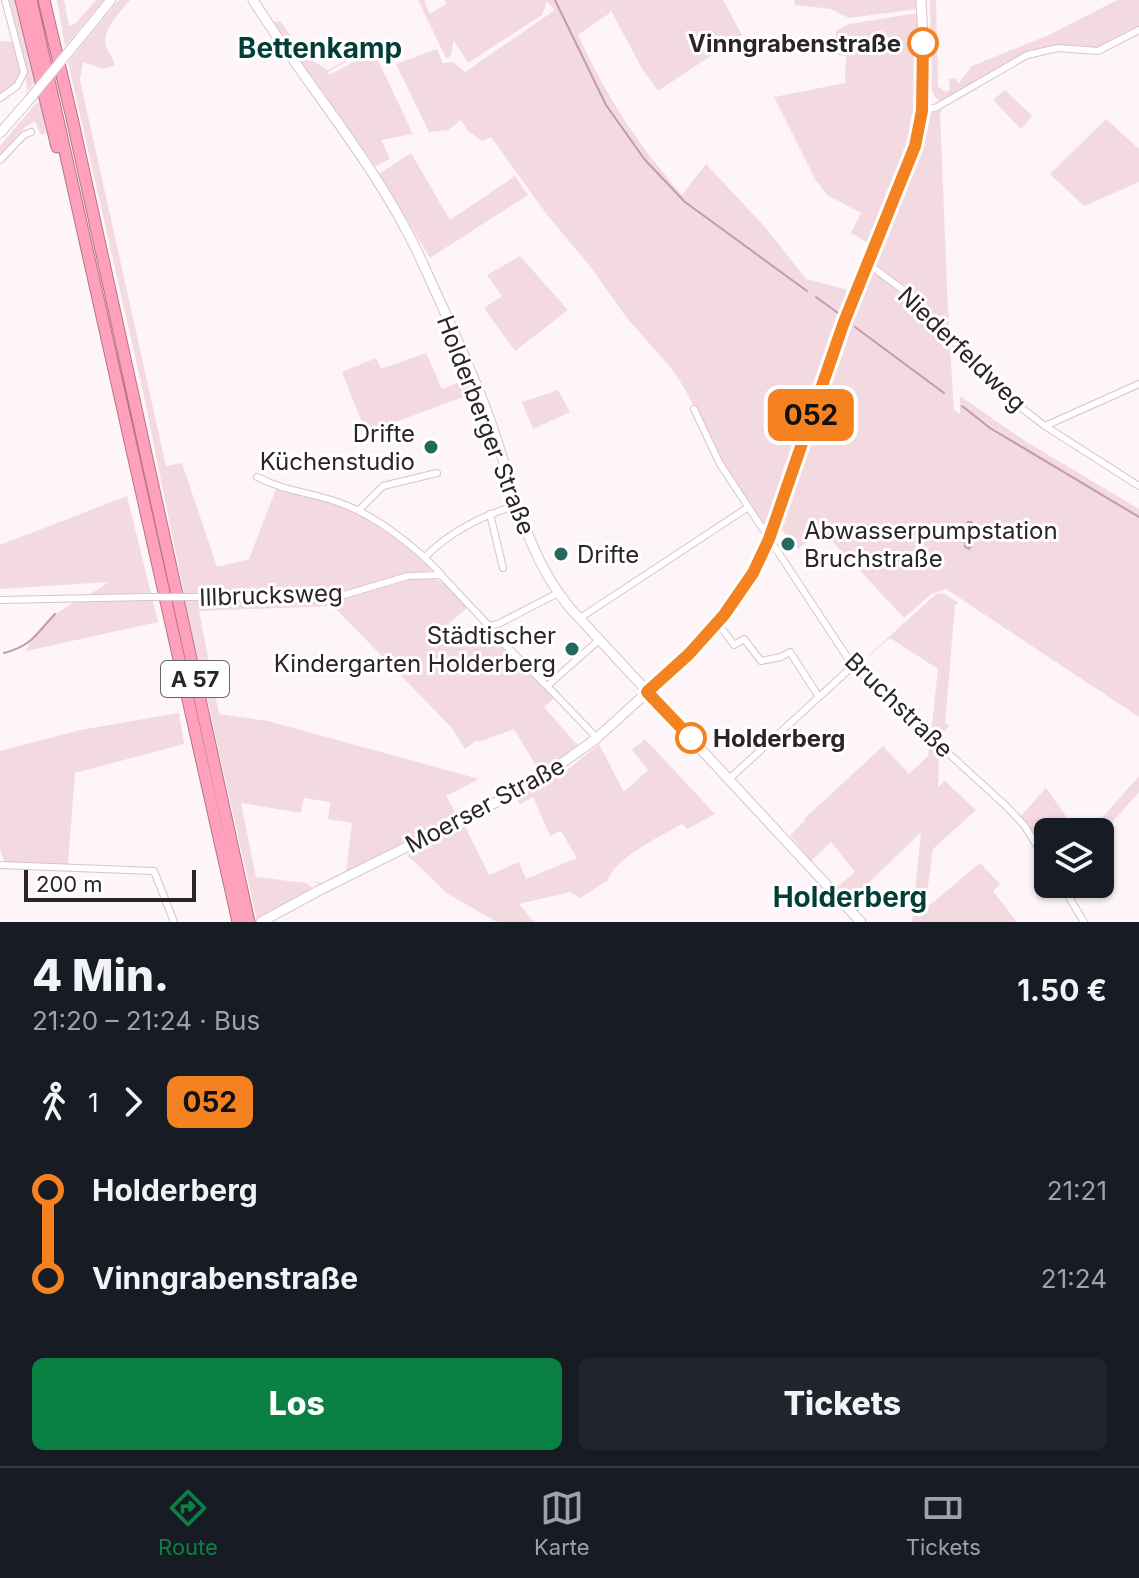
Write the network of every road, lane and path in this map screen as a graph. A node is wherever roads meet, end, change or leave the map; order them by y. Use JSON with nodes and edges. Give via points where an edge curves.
{"nodes":[{"id":1,"x":5,"y":0,"type":"edge"},
{"id":2,"x":21,"y":0,"type":"edge"},
{"id":3,"x":31,"y":0,"type":"edge"},
{"id":4,"x":44,"y":0,"type":"edge"},
{"id":5,"x":52,"y":0,"type":"edge"},
{"id":6,"x":111,"y":0,"type":"edge"},
{"id":7,"x":253,"y":0,"type":"edge"},
{"id":8,"x":921,"y":0,"type":"edge"},
{"id":9,"x":1139,"y":30,"type":"edge"},
{"id":10,"x":0,"y":98,"type":"edge"},
{"id":11,"x":922,"y":111,"type":"junction"},
{"id":12,"x":72,"y":118,"type":"junction"},
{"id":13,"x":31,"y":132,"type":"dead end"},
{"id":14,"x":0,"y":133,"type":"edge"},
{"id":15,"x":0,"y":160,"type":"edge"},
{"id":16,"x":80,"y":223,"type":"junction"},
{"id":17,"x":867,"y":263,"type":"junction"},
{"id":18,"x":1139,"y":384,"type":"edge"},
{"id":19,"x":694,"y":409,"type":"dead end"},
{"id":20,"x":1045,"y":426,"type":"junction"},
{"id":21,"x":437,"y":473,"type":"dead end"},
{"id":22,"x":257,"y":477,"type":"dead end"},
{"id":23,"x":1139,"y":486,"type":"edge"},
{"id":24,"x":518,"y":505,"type":"junction"},
{"id":25,"x":747,"y":508,"type":"junction"},
{"id":26,"x":359,"y":510,"type":"junction"},
{"id":27,"x":490,"y":514,"type":"junction"},
{"id":28,"x":769,"y":539,"type":"junction"},
{"id":29,"x":425,"y":557,"type":"junction"},
{"id":30,"x":503,"y":568,"type":"dead end"},
{"id":31,"x":441,"y":575,"type":"junction"},
{"id":32,"x":558,"y":593,"type":"junction"},
{"id":33,"x":0,"y":600,"type":"edge"},
{"id":34,"x":580,"y":618,"type":"junction"},
{"id":35,"x":489,"y":626,"type":"junction"},
{"id":36,"x":720,"y":626,"type":"dead end"},
{"id":37,"x":600,"y":639,"type":"junction"},
{"id":38,"x":853,"y":666,"type":"junction"},
{"id":39,"x":547,"y":686,"type":"junction"},
{"id":40,"x":647,"y":692,"type":"junction"},
{"id":41,"x":819,"y":697,"type":"junction"},
{"id":42,"x":597,"y":738,"type":"junction"},
{"id":43,"x":729,"y":779,"type":"junction"},
{"id":44,"x":1034,"y":841,"type":"edge"},
{"id":45,"x":0,"y":865,"type":"edge"},
{"id":46,"x":1069,"y":898,"type":"edge"},
{"id":47,"x":174,"y":922,"type":"edge"},
{"id":48,"x":238,"y":922,"type":"edge"},
{"id":49,"x":249,"y":922,"type":"edge"},
{"id":50,"x":261,"y":922,"type":"edge"},
{"id":51,"x":861,"y":922,"type":"edge"},
{"id":52,"x":1084,"y":922,"type":"edge"}],
"edges":[{"from":1,"to":10,"type":"street","via":[[24,72],[17,86]]},
{"from":2,"to":16,"type":"highway"},
{"from":3,"to":16,"type":"highway","number":"A 57"},
{"from":4,"to":12,"type":"highway","number":"A 57"},
{"from":5,"to":12,"type":"highway"},
{"from":6,"to":14,"type":"main road","bridge":true},
{"from":7,"to":24,"type":"main road","name":"Holderberger Straße","via":[[415,246],[489,418]]},
{"from":8,"to":11,"type":"main road","name":"Moerser Straße"},
{"from":9,"to":11,"type":"street","via":[[1098,51],[1058,48],[1027,55]]},
{"from":11,"to":17,"type":"main road","name":"Moerser Straße","via":[[908,169]]},
{"from":12,"to":49,"type":"highway","number":"A 57"},
{"from":13,"to":15,"type":"street"},
{"from":16,"to":48,"type":"highway","number":"A 57"},
{"from":17,"to":20,"type":"street","name":"Niederfeldweg","via":[[911,296],[1001,392]]},
{"from":17,"to":28,"type":"main road","name":"Moerser Straße"},
{"from":18,"to":20,"type":"street"},
{"from":19,"to":25,"type":"street","name":"Bruchstraße"},
{"from":20,"to":23,"type":"street","name":"Niederfeldweg"},
{"from":21,"to":26,"type":"street","via":[[383,486]]},
{"from":22,"to":26,"type":"street"},
{"from":24,"to":27,"type":"street"},
{"from":24,"to":32,"type":"main road","name":"Holderberger Straße","via":[[538,561]]},
{"from":25,"to":28,"type":"street","name":"Bruchstraße"},
{"from":25,"to":34,"type":"street"},
{"from":26,"to":29,"type":"street"},
{"from":27,"to":29,"type":"street","via":[[446,537]]},
{"from":27,"to":30,"type":"street"},
{"from":28,"to":38,"type":"street","name":"Bruchstraße"},
{"from":28,"to":40,"type":"main road","name":"Moerser Straße","via":[[724,615]]},
{"from":29,"to":31,"type":"street"},
{"from":31,"to":33,"type":"street","name":"Illbrucksweg","bridge":true,"via":[[408,576],[344,595]]},
{"from":31,"to":35,"type":"street"},
{"from":32,"to":34,"type":"main road","name":"Holderberger Straße"},
{"from":32,"to":35,"type":"street"},
{"from":34,"to":37,"type":"main road","name":"Holderberger Straße"},
{"from":35,"to":39,"type":"street"},
{"from":36,"to":41,"type":"street","via":[[734,645],[744,639],[761,661],[790,652]]},
{"from":37,"to":39,"type":"street"},
{"from":37,"to":40,"type":"main road","name":"Holderberger Straße"},
{"from":38,"to":41,"type":"street"},
{"from":38,"to":44,"type":"street","name":"Bruchstraße","via":[[1006,806]]},
{"from":39,"to":42,"type":"street"},
{"from":40,"to":42,"type":"main road","name":"Moerser Straße"},
{"from":40,"to":43,"type":"main road","name":"Holderberger Straße"},
{"from":41,"to":43,"type":"street"},
{"from":42,"to":50,"type":"main road","name":"Moerser Straße","via":[[533,784]]},
{"from":43,"to":51,"type":"main road","name":"Holderberger Straße"},
{"from":45,"to":47,"type":"street","via":[[154,871]]},
{"from":46,"to":52,"type":"street"}]}
